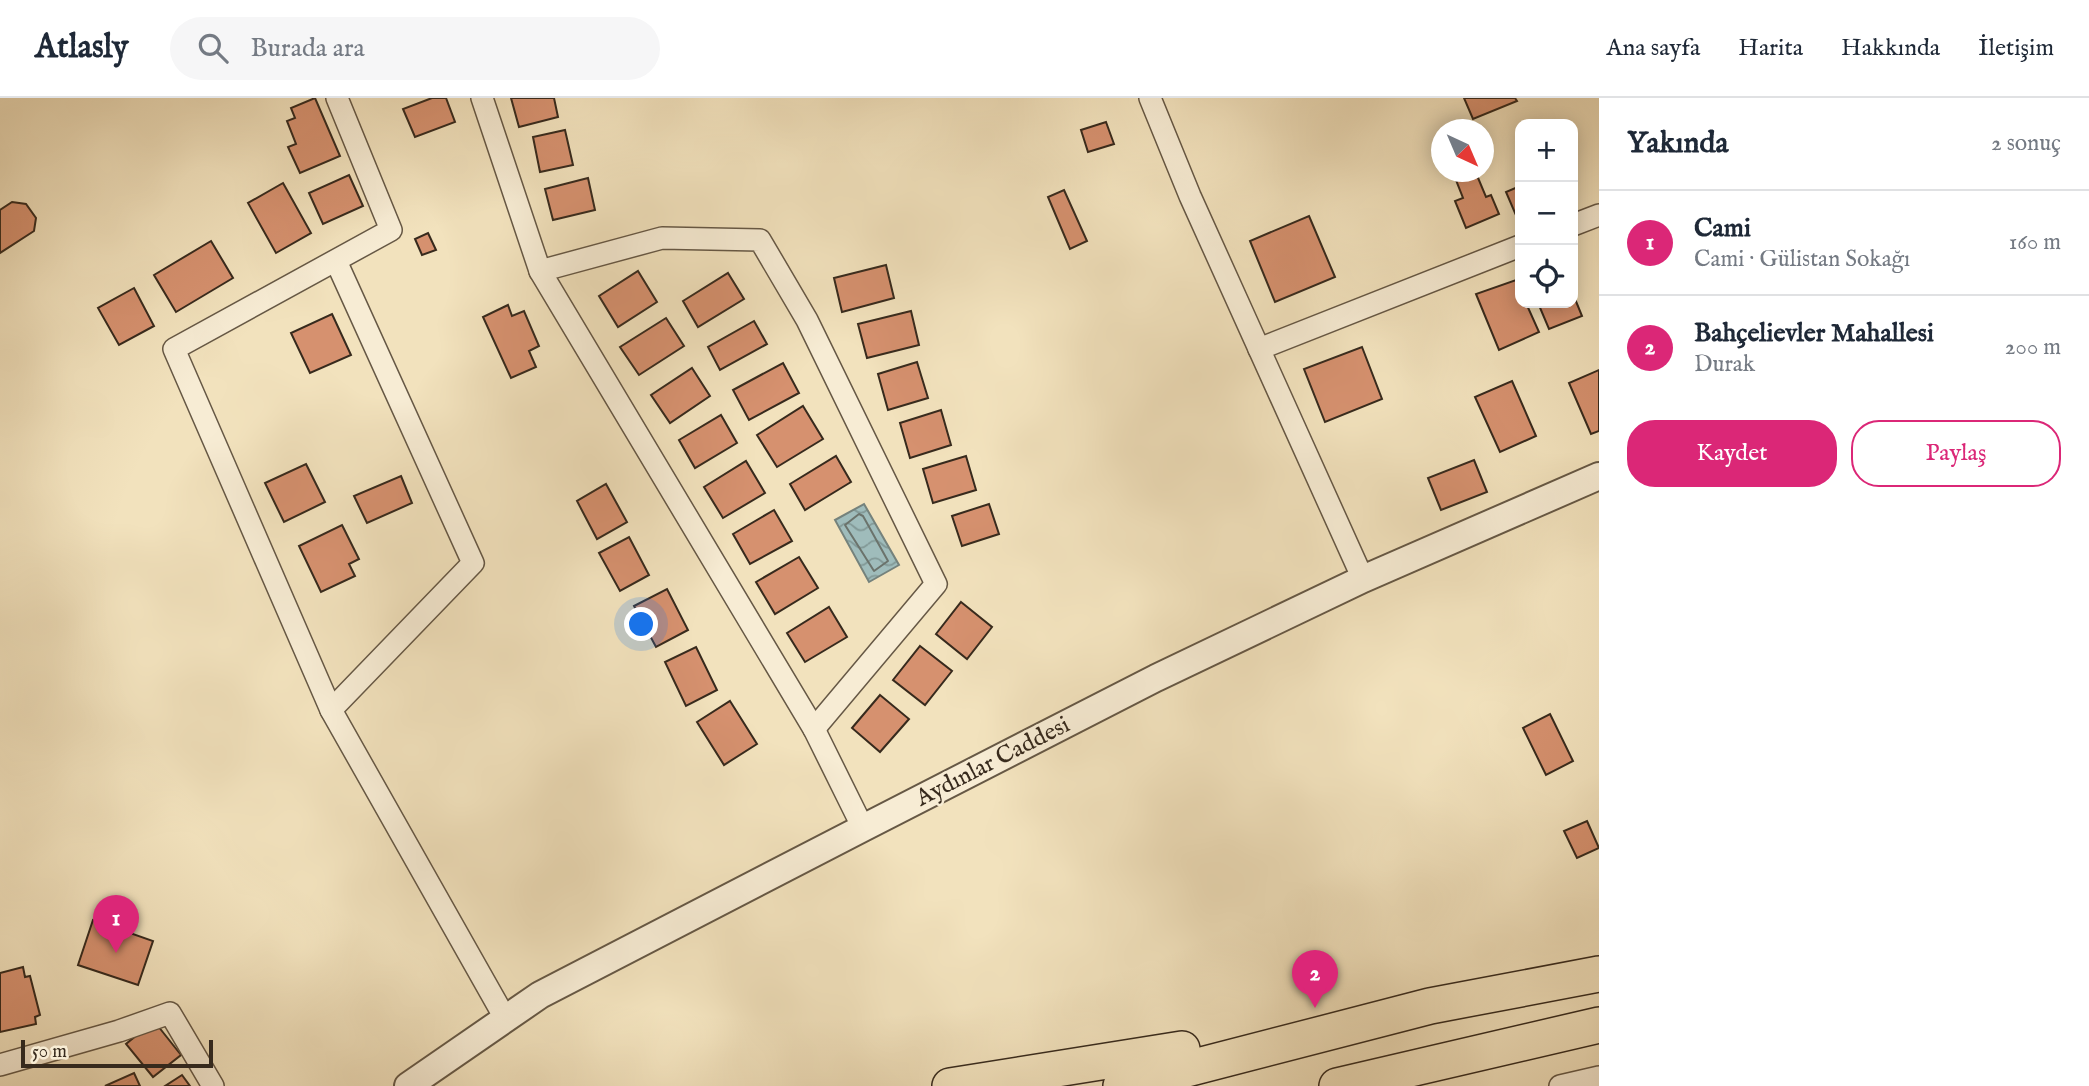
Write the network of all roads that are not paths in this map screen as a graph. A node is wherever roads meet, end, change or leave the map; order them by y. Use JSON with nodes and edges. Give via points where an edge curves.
{"nodes":[{"id":1,"x":337,"y":98,"type":"edge"},
{"id":2,"x":482,"y":98,"type":"edge"},
{"id":3,"x":1150,"y":98,"type":"edge"},
{"id":4,"x":1599,"y":215,"type":"edge"},
{"id":5,"x":1578,"y":223,"type":"edge"},
{"id":6,"x":1515,"y":248,"type":"edge"},
{"id":7,"x":335,"y":261,"type":"junction"},
{"id":8,"x":540,"y":271,"type":"junction"},
{"id":9,"x":1259,"y":349,"type":"junction"},
{"id":10,"x":1599,"y":476,"type":"edge"},
{"id":11,"x":1363,"y":579,"type":"junction"},
{"id":12,"x":331,"y":710,"type":"junction"},
{"id":13,"x":814,"y":729,"type":"junction"},
{"id":14,"x":863,"y":828,"type":"junction"},
{"id":15,"x":1599,"y":974,"type":"edge"},
{"id":16,"x":1430,"y":1006,"type":"junction"},
{"id":17,"x":505,"y":1018,"type":"junction"},
{"id":18,"x":1599,"y":1025,"type":"edge"},
{"id":19,"x":0,"y":1065,"type":"edge"},
{"id":20,"x":1599,"y":1077,"type":"edge"},
{"id":21,"x":213,"y":1086,"type":"edge"},
{"id":22,"x":408,"y":1086,"type":"edge"},
{"id":23,"x":950,"y":1086,"type":"edge"},
{"id":24,"x":1121,"y":1086,"type":"edge"},
{"id":25,"x":1337,"y":1086,"type":"edge"},
{"id":26,"x":1560,"y":1086,"type":"edge"}],
"edges":[{"from":1,"to":7,"type":"street","via":[[391,230]]},
{"from":2,"to":8,"type":"street"},
{"from":3,"to":9,"type":"street"},
{"from":4,"to":5,"type":"street"},
{"from":6,"to":9,"type":"street"},
{"from":7,"to":12,"type":"street","via":[[472,562]]},
{"from":7,"to":12,"type":"street","via":[[174,349]]},
{"from":8,"to":13,"type":"street"},
{"from":8,"to":13,"type":"street","via":[[662,238],[760,240],[807,320],[936,584]]},
{"from":9,"to":11,"type":"street"},
{"from":10,"to":11,"type":"street","name":"Aydınlar Caddesi"},
{"from":11,"to":14,"type":"street","name":"Aydınlar Caddesi","via":[[1156,678]]},
{"from":12,"to":17,"type":"street"},
{"from":13,"to":14,"type":"street"},
{"from":14,"to":17,"type":"street","name":"Aydınlar Caddesi","via":[[540,995]]},
{"from":15,"to":16,"type":"highway"},
{"from":16,"to":23,"type":"highway"},
{"from":16,"to":24,"type":"highway"},
{"from":17,"to":22,"type":"street","name":"Aydınlar Caddesi"},
{"from":18,"to":25,"type":"highway"},
{"from":19,"to":21,"type":"street","via":[[170,1013]]},
{"from":20,"to":26,"type":"street"}]}
